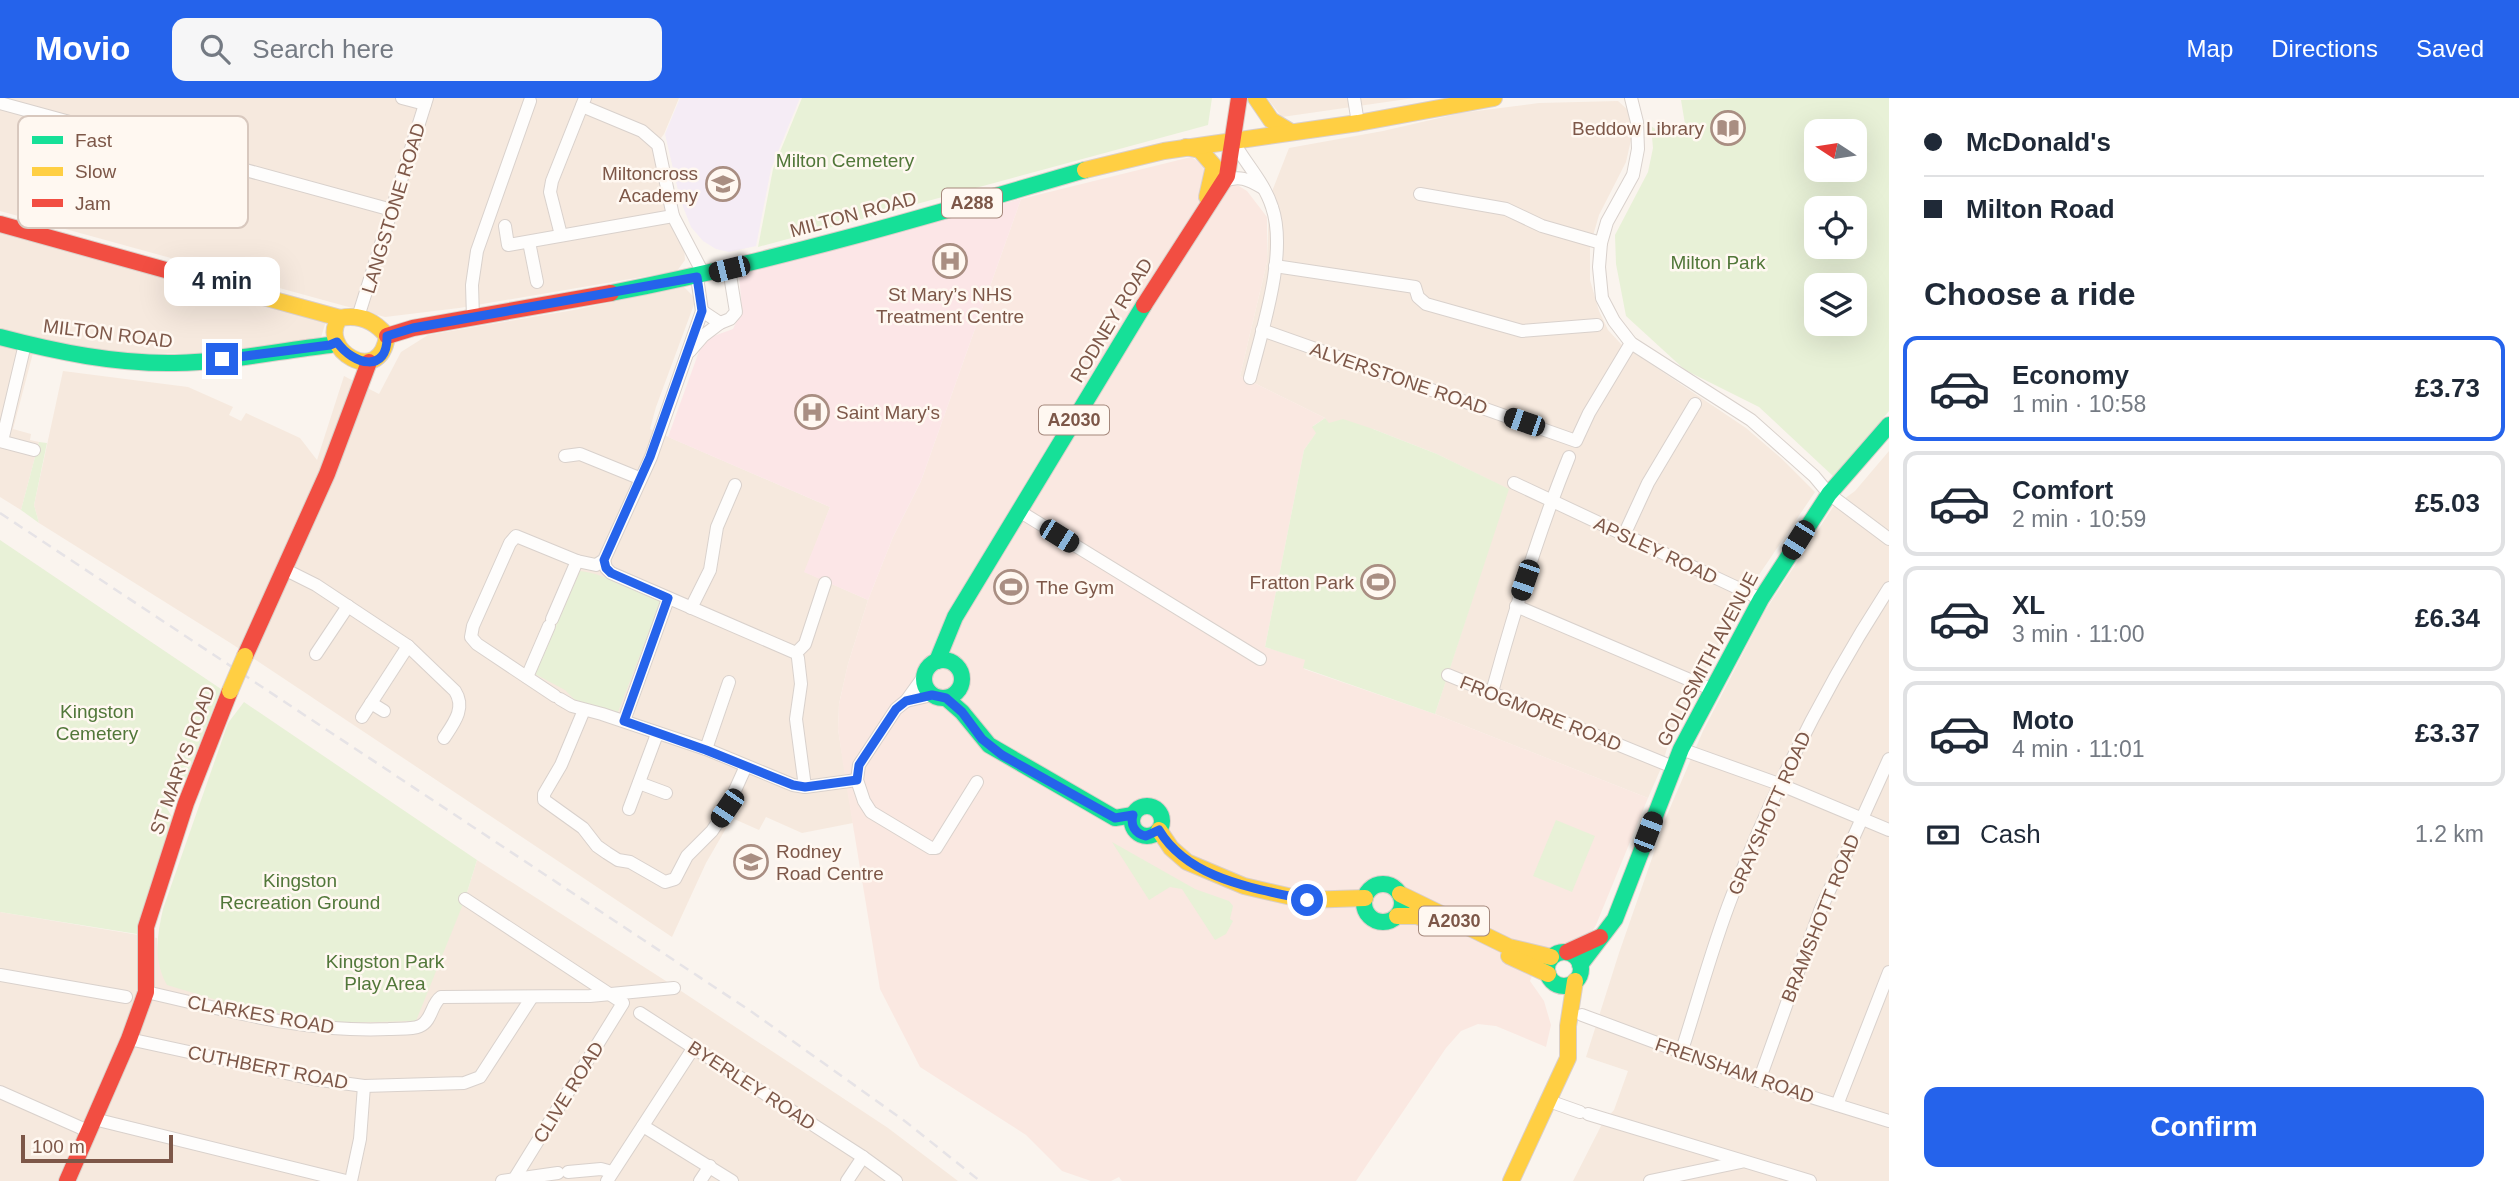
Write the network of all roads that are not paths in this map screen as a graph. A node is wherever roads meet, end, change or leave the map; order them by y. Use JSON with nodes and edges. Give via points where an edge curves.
{"nodes":[{"id":1,"x":401,"y":98,"type":"edge"},
{"id":2,"x":1227,"y":98,"type":"edge"},
{"id":3,"x":1239,"y":98,"type":"edge"},
{"id":4,"x":1256,"y":98,"type":"edge"},
{"id":5,"x":1354,"y":98,"type":"edge"},
{"id":6,"x":1494,"y":98,"type":"edge"},
{"id":7,"x":1631,"y":98,"type":"edge"},
{"id":8,"x":426,"y":101,"type":"edge"},
{"id":9,"x":530,"y":101,"type":"dead end"},
{"id":10,"x":1457,"y":101,"type":"edge"},
{"id":11,"x":584,"y":102,"type":"edge"},
{"id":12,"x":0,"y":103,"type":"edge"},
{"id":13,"x":48,"y":116,"type":"edge"},
{"id":14,"x":1358,"y":123,"type":"junction"},
{"id":15,"x":1291,"y":132,"type":"junction"},
{"id":16,"x":1227,"y":141,"type":"junction"},
{"id":17,"x":1186,"y":147,"type":"junction"},
{"id":18,"x":248,"y":171,"type":"edge"},
{"id":19,"x":1223,"y":182,"type":"junction"},
{"id":20,"x":1264,"y":188,"type":"junction"},
{"id":21,"x":1420,"y":194,"type":"dead end"},
{"id":22,"x":393,"y":210,"type":"junction"},
{"id":23,"x":1202,"y":211,"type":"junction"},
{"id":24,"x":673,"y":216,"type":"junction"},
{"id":25,"x":0,"y":224,"type":"edge"},
{"id":26,"x":505,"y":226,"type":"dead end"},
{"id":27,"x":561,"y":234,"type":"junction"},
{"id":28,"x":529,"y":242,"type":"junction"},
{"id":29,"x":1601,"y":243,"type":"junction"},
{"id":30,"x":1275,"y":266,"type":"junction"},
{"id":31,"x":729,"y":269,"type":"junction"},
{"id":32,"x":700,"y":276,"type":"junction"},
{"id":33,"x":537,"y":282,"type":"dead end"},
{"id":34,"x":702,"y":311,"type":"junction"},
{"id":35,"x":358,"y":317,"type":"junction"},
{"id":36,"x":340,"y":318,"type":"junction"},
{"id":37,"x":473,"y":318,"type":"junction"},
{"id":38,"x":720,"y":323,"type":"junction"},
{"id":39,"x":1597,"y":325,"type":"dead end"},
{"id":40,"x":1262,"y":330,"type":"junction"},
{"id":41,"x":387,"y":336,"type":"junction"},
{"id":42,"x":0,"y":337,"type":"edge"},
{"id":43,"x":337,"y":342,"type":"junction"},
{"id":44,"x":1631,"y":343,"type":"junction"},
{"id":45,"x":25,"y":344,"type":"junction"},
{"id":46,"x":683,"y":359,"type":"junction"},
{"id":47,"x":369,"y":362,"type":"junction"},
{"id":48,"x":1250,"y":378,"type":"dead end"},
{"id":49,"x":1695,"y":404,"type":"dead end"},
{"id":50,"x":1889,"y":425,"type":"edge"},
{"id":51,"x":1,"y":441,"type":"edge"},
{"id":52,"x":34,"y":450,"type":"dead end"},
{"id":53,"x":565,"y":456,"type":"dead end"},
{"id":54,"x":1569,"y":457,"type":"dead end"},
{"id":55,"x":639,"y":478,"type":"junction"},
{"id":56,"x":1514,"y":482,"type":"dead end"},
{"id":57,"x":735,"y":485,"type":"dead end"},
{"id":58,"x":1829,"y":494,"type":"junction"},
{"id":59,"x":1551,"y":500,"type":"junction"},
{"id":60,"x":1020,"y":511,"type":"junction"},
{"id":61,"x":1624,"y":535,"type":"junction"},
{"id":62,"x":1889,"y":539,"type":"edge"},
{"id":63,"x":604,"y":560,"type":"junction"},
{"id":64,"x":577,"y":561,"type":"junction"},
{"id":65,"x":284,"y":569,"type":"junction"},
{"id":66,"x":825,"y":583,"type":"dead end"},
{"id":67,"x":1889,"y":588,"type":"edge"},
{"id":68,"x":668,"y":598,"type":"junction"},
{"id":69,"x":1761,"y":599,"type":"junction"},
{"id":70,"x":348,"y":606,"type":"junction"},
{"id":71,"x":1516,"y":606,"type":"junction"},
{"id":72,"x":691,"y":608,"type":"junction"},
{"id":73,"x":408,"y":646,"type":"junction"},
{"id":74,"x":316,"y":654,"type":"dead end"},
{"id":75,"x":797,"y":655,"type":"junction"},
{"id":76,"x":1260,"y":659,"type":"dead end"},
{"id":77,"x":945,"y":663,"type":"junction"},
{"id":78,"x":1448,"y":675,"type":"dead end"},
{"id":79,"x":924,"y":676,"type":"junction"},
{"id":80,"x":527,"y":677,"type":"junction"},
{"id":81,"x":729,"y":682,"type":"dead end"},
{"id":82,"x":961,"y":684,"type":"junction"},
{"id":83,"x":1711,"y":689,"type":"junction"},
{"id":84,"x":1492,"y":692,"type":"junction"},
{"id":85,"x":939,"y":697,"type":"junction"},
{"id":86,"x":906,"y":701,"type":"junction"},
{"id":87,"x":371,"y":704,"type":"junction"},
{"id":88,"x":584,"y":710,"type":"junction"},
{"id":89,"x":384,"y":711,"type":"dead end"},
{"id":90,"x":362,"y":717,"type":"dead end"},
{"id":91,"x":624,"y":721,"type":"junction"},
{"id":92,"x":975,"y":730,"type":"junction"},
{"id":93,"x":657,"y":734,"type":"junction"},
{"id":94,"x":444,"y":738,"type":"dead end"},
{"id":95,"x":1681,"y":749,"type":"junction"},
{"id":96,"x":706,"y":750,"type":"junction"},
{"id":97,"x":1889,"y":759,"type":"edge"},
{"id":98,"x":746,"y":766,"type":"junction"},
{"id":99,"x":1673,"y":767,"type":"junction"},
{"id":100,"x":857,"y":780,"type":"junction"},
{"id":101,"x":977,"y":782,"type":"dead end"},
{"id":102,"x":639,"y":783,"type":"junction"},
{"id":103,"x":1779,"y":784,"type":"junction"},
{"id":104,"x":805,"y":787,"type":"junction"},
{"id":105,"x":666,"y":793,"type":"dead end"},
{"id":106,"x":629,"y":809,"type":"dead end"},
{"id":107,"x":1133,"y":815,"type":"junction"},
{"id":108,"x":1860,"y":818,"type":"junction"},
{"id":109,"x":1159,"y":830,"type":"junction"},
{"id":110,"x":1889,"y":830,"type":"edge"},
{"id":111,"x":1400,"y":894,"type":"junction"},
{"id":112,"x":1365,"y":898,"type":"junction"},
{"id":113,"x":465,"y":899,"type":"dead end"},
{"id":114,"x":1397,"y":916,"type":"junction"},
{"id":115,"x":1604,"y":936,"type":"junction"},
{"id":116,"x":1559,"y":954,"type":"junction"},
{"id":117,"x":1580,"y":965,"type":"junction"},
{"id":118,"x":1889,"y":972,"type":"edge"},
{"id":119,"x":0,"y":975,"type":"edge"},
{"id":120,"x":1551,"y":979,"type":"junction"},
{"id":121,"x":1575,"y":981,"type":"junction"},
{"id":122,"x":674,"y":988,"type":"dead end"},
{"id":123,"x":146,"y":992,"type":"junction"},
{"id":124,"x":611,"y":995,"type":"junction"},
{"id":125,"x":126,"y":997,"type":"dead end"},
{"id":126,"x":532,"y":998,"type":"junction"},
{"id":127,"x":640,"y":1013,"type":"dead end"},
{"id":128,"x":1582,"y":1015,"type":"dead end"},
{"id":129,"x":1568,"y":1026,"type":"junction"},
{"id":130,"x":129,"y":1039,"type":"junction"},
{"id":131,"x":694,"y":1047,"type":"junction"},
{"id":132,"x":1681,"y":1053,"type":"junction"},
{"id":133,"x":1759,"y":1082,"type":"junction"},
{"id":134,"x":364,"y":1086,"type":"junction"},
{"id":135,"x":0,"y":1091,"type":"edge"},
{"id":136,"x":1549,"y":1101,"type":"junction"},
{"id":137,"x":1837,"y":1105,"type":"junction"},
{"id":138,"x":1889,"y":1121,"type":"edge"},
{"id":139,"x":91,"y":1125,"type":"junction"},
{"id":140,"x":643,"y":1126,"type":"junction"},
{"id":141,"x":863,"y":1157,"type":"junction"},
{"id":142,"x":1745,"y":1161,"type":"junction"},
{"id":143,"x":710,"y":1166,"type":"junction"},
{"id":144,"x":609,"y":1177,"type":"edge"},
{"id":145,"x":509,"y":1180,"type":"edge"},
{"id":146,"x":67,"y":1181,"type":"edge"},
{"id":147,"x":348,"y":1181,"type":"edge"},
{"id":148,"x":700,"y":1181,"type":"edge"},
{"id":149,"x":732,"y":1181,"type":"edge"},
{"id":150,"x":847,"y":1181,"type":"edge"},
{"id":151,"x":896,"y":1181,"type":"edge"},
{"id":152,"x":1511,"y":1181,"type":"edge"},
{"id":153,"x":1650,"y":1181,"type":"edge"},
{"id":154,"x":1810,"y":1181,"type":"edge"}],
"edges":[{"from":1,"to":8,"type":"street"},
{"from":2,"to":16,"type":"main road","number":"A2030"},
{"from":3,"to":16,"type":"main road","number":"A2030"},
{"from":4,"to":15,"type":"main road","via":[[1271,120]]},
{"from":5,"to":14,"type":"street"},
{"from":6,"to":10,"type":"main road","name":"MILTON ROAD","number":"A288"},
{"from":7,"to":29,"type":"street","via":[[1638,149],[1633,175],[1607,222]]},
{"from":8,"to":22,"type":"street","name":"LANGSTONE ROAD"},
{"from":9,"to":37,"type":"street","via":[[477,251]]},
{"from":10,"to":14,"type":"main road","name":"MILTON ROAD","number":"A288"},
{"from":11,"to":24,"type":"street","via":[[642,131],[658,145]]},
{"from":11,"to":27,"type":"street","via":[[552,180],[550,192]]},
{"from":12,"to":13,"type":"street"},
{"from":14,"to":15,"type":"main road","name":"MILTON ROAD","number":"A288"},
{"from":15,"to":16,"type":"main road","name":"MILTON ROAD","number":"A288"},
{"from":16,"to":17,"type":"main road","name":"MILTON ROAD","number":"A288"},
{"from":16,"to":19,"type":"main road","name":"RODNEY ROAD","number":"A2030","via":[[1229,170]]},
{"from":16,"to":20,"type":"street"},
{"from":16,"to":23,"type":"main road","name":"RODNEY ROAD","number":"A2030"},
{"from":17,"to":23,"type":"main road","name":"RODNEY ROAD","number":"A2030","via":[[1200,150],[1214,166]]},
{"from":17,"to":31,"type":"main road","name":"MILTON ROAD","number":"A288","via":[[1117,161]]},
{"from":18,"to":22,"type":"street"},
{"from":19,"to":20,"type":"street","via":[[1245,178]]},
{"from":19,"to":23,"type":"main road","name":"RODNEY ROAD","number":"A2030"},
{"from":20,"to":30,"type":"street","via":[[1276,223]]},
{"from":21,"to":29,"type":"street","via":[[1506,209],[1542,226]]},
{"from":22,"to":35,"type":"street","name":"LANGSTONE ROAD"},
{"from":23,"to":60,"type":"main road","name":"RODNEY ROAD","number":"A2030"},
{"from":24,"to":27,"type":"street"},
{"from":24,"to":32,"type":"street"},
{"from":25,"to":36,"type":"main road"},
{"from":26,"to":28,"type":"street","via":[[508,245]]},
{"from":27,"to":28,"type":"street"},
{"from":28,"to":33,"type":"street"},
{"from":29,"to":44,"type":"street","via":[[1602,298]]},
{"from":30,"to":39,"type":"street","via":[[1415,287],[1426,304],[1522,331]]},
{"from":30,"to":40,"type":"street"},
{"from":31,"to":32,"type":"main road","name":"MILTON ROAD","number":"A288"},
{"from":31,"to":38,"type":"street","via":[[736,312]]},
{"from":32,"to":34,"type":"street"},
{"from":32,"to":37,"type":"main road","name":"MILTON ROAD","number":"A288"},
{"from":34,"to":38,"type":"street"},
{"from":34,"to":46,"type":"street"},
{"from":35,"to":36,"type":"main road"},
{"from":35,"to":41,"type":"main road","via":[[381,327]]},
{"from":36,"to":43,"type":"main road","via":[[333,334]]},
{"from":37,"to":41,"type":"main road","name":"MILTON ROAD","number":"A288"},
{"from":38,"to":46,"type":"street"},
{"from":40,"to":44,"type":"street","name":"ALVERSTONE ROAD","via":[[1576,441]]},
{"from":40,"to":48,"type":"street"},
{"from":41,"to":47,"type":"main road","via":[[384,354]]},
{"from":42,"to":45,"type":"main road","name":"MILTON ROAD"},
{"from":43,"to":45,"type":"main road","name":"MILTON ROAD","via":[[182,363]]},
{"from":43,"to":47,"type":"main road","via":[[352,357]]},
{"from":44,"to":58,"type":"street","via":[[1751,420]]},
{"from":45,"to":51,"type":"street"},
{"from":46,"to":55,"type":"street"},
{"from":47,"to":65,"type":"main road","name":"ST MARYS ROAD","via":[[350,420]]},
{"from":49,"to":61,"type":"street","via":[[1648,482]]},
{"from":50,"to":58,"type":"main road","name":"GOLDSMITH AVENUE"},
{"from":51,"to":52,"type":"street"},
{"from":53,"to":55,"type":"street","via":[[580,454]]},
{"from":54,"to":59,"type":"street"},
{"from":55,"to":63,"type":"street"},
{"from":56,"to":59,"type":"street","name":"APSLEY ROAD"},
{"from":57,"to":72,"type":"street","via":[[717,527],[710,570]]},
{"from":58,"to":62,"type":"street"},
{"from":58,"to":69,"type":"main road","name":"GOLDSMITH AVENUE"},
{"from":59,"to":61,"type":"street","name":"APSLEY ROAD"},
{"from":59,"to":71,"type":"street"},
{"from":60,"to":76,"type":"street"},
{"from":60,"to":77,"type":"main road","name":"RODNEY ROAD","number":"A2030","via":[[948,630]]},
{"from":61,"to":69,"type":"street","name":"APSLEY ROAD"},
{"from":63,"to":64,"type":"street","via":[[596,565]]},
{"from":63,"to":68,"type":"street","via":[[611,573]]},
{"from":64,"to":80,"type":"street"},
{"from":64,"to":80,"type":"street","via":[[516,536],[473,626],[471,637],[477,644]]},
{"from":65,"to":70,"type":"street"},
{"from":65,"to":123,"type":"main road","name":"ST MARYS ROAD","bridge":true,"via":[[186,803],[146,927]]},
{"from":66,"to":75,"type":"street"},
{"from":67,"to":103,"type":"street","name":"GRAYSHOTT ROAD"},
{"from":68,"to":72,"type":"street"},
{"from":68,"to":91,"type":"street"},
{"from":69,"to":83,"type":"main road","name":"GOLDSMITH AVENUE"},
{"from":70,"to":73,"type":"street"},
{"from":70,"to":74,"type":"street"},
{"from":71,"to":83,"type":"street"},
{"from":71,"to":84,"type":"street"},
{"from":72,"to":75,"type":"street"},
{"from":73,"to":87,"type":"street"},
{"from":73,"to":94,"type":"street","via":[[458,696],[456,719]]},
{"from":75,"to":104,"type":"street","via":[[801,684],[796,719]]},
{"from":77,"to":79,"type":"main road","number":"A2030","via":[[929,667]]},
{"from":77,"to":82,"type":"main road","number":"A2030","via":[[960,673]]},
{"from":78,"to":84,"type":"street","name":"FROGMORE ROAD"},
{"from":79,"to":85,"type":"main road","number":"A2030","via":[[925,687]]},
{"from":79,"to":86,"type":"street"},
{"from":80,"to":88,"type":"street"},
{"from":81,"to":96,"type":"street"},
{"from":82,"to":85,"type":"main road","via":[[956,693]]},
{"from":82,"to":92,"type":"main road","number":"A2030"},
{"from":83,"to":95,"type":"main road","name":"GOLDSMITH AVENUE"},
{"from":84,"to":99,"type":"street","name":"FROGMORE ROAD"},
{"from":85,"to":86,"type":"street"},
{"from":85,"to":92,"type":"main road","number":"A2030","via":[[962,712]]},
{"from":86,"to":100,"type":"street","via":[[859,765]]},
{"from":87,"to":89,"type":"street"},
{"from":87,"to":90,"type":"street"},
{"from":88,"to":91,"type":"street"},
{"from":88,"to":98,"type":"street","via":[[544,800],[583,828],[607,853],[665,882],[676,879],[687,856],[712,831]]},
{"from":91,"to":93,"type":"street"},
{"from":92,"to":107,"type":"main road","number":"A2030","via":[[1002,755],[1101,811],[1115,818]]},
{"from":93,"to":96,"type":"street"},
{"from":93,"to":102,"type":"street"},
{"from":95,"to":99,"type":"main road","name":"GOLDSMITH AVENUE"},
{"from":95,"to":103,"type":"street"},
{"from":96,"to":98,"type":"street"},
{"from":97,"to":108,"type":"street","name":"BRAMSHOTT ROAD"},
{"from":98,"to":104,"type":"street"},
{"from":99,"to":115,"type":"main road","name":"GOLDSMITH AVENUE","via":[[1615,919]]},
{"from":100,"to":101,"type":"street","via":[[871,812],[931,848],[936,848]]},
{"from":100,"to":104,"type":"street"},
{"from":102,"to":105,"type":"street"},
{"from":102,"to":106,"type":"street"},
{"from":103,"to":108,"type":"street"},
{"from":103,"to":132,"type":"street","name":"GRAYSHOTT ROAD","via":[[1731,898]]},
{"from":107,"to":109,"type":"main road","via":[[1132,824],[1141,835]]},
{"from":107,"to":109,"type":"main road","number":"A2030","via":[[1144,805],[1155,807],[1162,820]]},
{"from":108,"to":110,"type":"street"},
{"from":108,"to":133,"type":"street","name":"BRAMSHOTT ROAD","via":[[1820,911]]},
{"from":109,"to":112,"type":"main road","number":"A2030","via":[[1169,847],[1186,861],[1251,887],[1307,900]]},
{"from":111,"to":112,"type":"main road","number":"A2030","via":[[1391,886],[1378,885]]},
{"from":111,"to":114,"type":"main road","number":"A2030","via":[[1402,906]]},
{"from":111,"to":116,"type":"main road","number":"A2030","via":[[1509,947]]},
{"from":112,"to":114,"type":"main road","number":"A2030","via":[[1364,908],[1372,919],[1383,922]]},
{"from":113,"to":124,"type":"street"},
{"from":114,"to":120,"type":"main road","number":"A2030","via":[[1417,916]]},
{"from":115,"to":116,"type":"main road"},
{"from":115,"to":117,"type":"main road","name":"GOLDSMITH AVENUE"},
{"from":116,"to":117,"type":"main road","via":[[1575,956]]},
{"from":116,"to":120,"type":"main road","via":[[1547,965]]},
{"from":117,"to":121,"type":"main road"},
{"from":118,"to":137,"type":"street"},
{"from":119,"to":125,"type":"street"},
{"from":120,"to":121,"type":"main road","via":[[1565,985]]},
{"from":120,"to":129,"type":"main road"},
{"from":121,"to":129,"type":"main road"},
{"from":122,"to":124,"type":"street","name":"CLARKES ROAD"},
{"from":123,"to":126,"type":"street","name":"CLARKES ROAD","via":[[339,1029],[418,1027],[426,1023],[441,997]]},
{"from":123,"to":130,"type":"main road","name":"ST MARYS ROAD"},
{"from":124,"to":126,"type":"street","name":"CLARKES ROAD"},
{"from":124,"to":145,"type":"street","name":"CLIVE ROAD","via":[[623,1003]]},
{"from":126,"to":134,"type":"street","name":"CUTHBERT ROAD","via":[[480,1077],[464,1083]]},
{"from":127,"to":131,"type":"street","name":"BYERLEY ROAD"},
{"from":128,"to":132,"type":"street","name":"FRENSHAM ROAD"},
{"from":129,"to":136,"type":"main road","via":[[1568,1058]]},
{"from":130,"to":134,"type":"street","name":"CUTHBERT ROAD"},
{"from":130,"to":139,"type":"main road","name":"ST MARYS ROAD"},
{"from":131,"to":140,"type":"street"},
{"from":131,"to":141,"type":"street","name":"BYERLEY ROAD"},
{"from":132,"to":133,"type":"street","name":"FRENSHAM ROAD"},
{"from":133,"to":137,"type":"street","name":"FRENSHAM ROAD"},
{"from":134,"to":147,"type":"street","via":[[360,1139]]},
{"from":135,"to":139,"type":"street"},
{"from":136,"to":142,"type":"street"},
{"from":136,"to":152,"type":"main road"},
{"from":137,"to":138,"type":"street","name":"FRENSHAM ROAD"},
{"from":139,"to":146,"type":"main road","name":"ST MARYS ROAD"},
{"from":139,"to":147,"type":"street"},
{"from":140,"to":143,"type":"street"},
{"from":140,"to":144,"type":"street"},
{"from":141,"to":150,"type":"street"},
{"from":141,"to":151,"type":"street","name":"BYERLEY ROAD"},
{"from":142,"to":153,"type":"street"},
{"from":142,"to":154,"type":"street"},
{"from":143,"to":148,"type":"street"},
{"from":143,"to":149,"type":"street"},
{"from":144,"to":145,"type":"street","via":[[601,1169]]}]}
